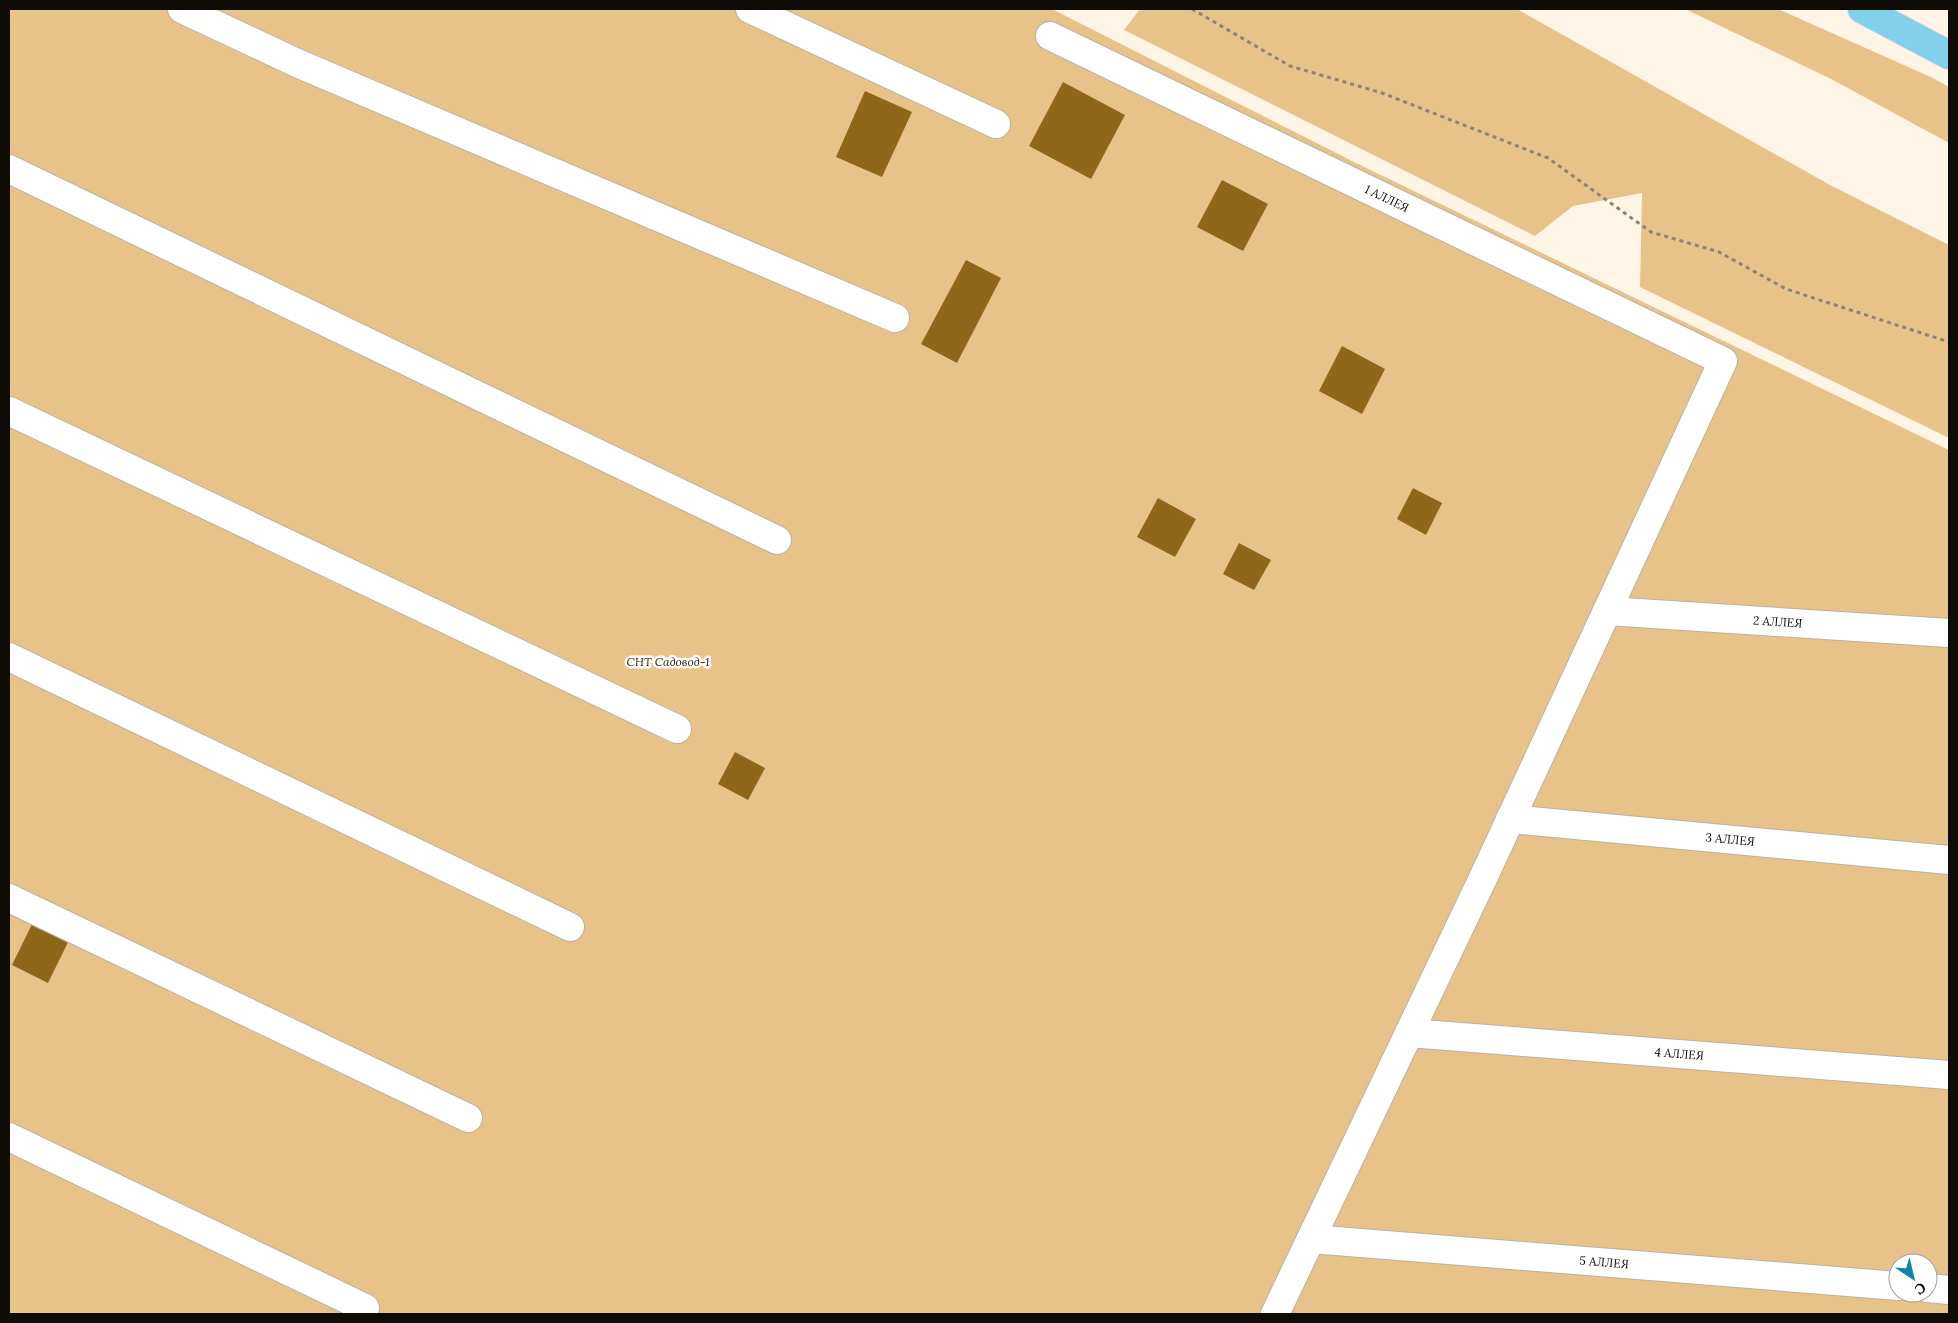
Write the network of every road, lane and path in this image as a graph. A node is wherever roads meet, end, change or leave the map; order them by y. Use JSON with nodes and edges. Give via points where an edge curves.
{"nodes":[{"id":1,"x":182,"y":9,"type":"edge"},
{"id":2,"x":750,"y":9,"type":"edge"},
{"id":3,"x":1192,"y":9,"type":"edge"},
{"id":4,"x":1862,"y":9,"type":"edge"},
{"id":5,"x":1050,"y":36,"type":"dead end"},
{"id":6,"x":1949,"y":55,"type":"edge"},
{"id":7,"x":996,"y":124,"type":"dead end"},
{"id":8,"x":9,"y":169,"type":"edge"},
{"id":9,"x":895,"y":318,"type":"dead end"},
{"id":10,"x":1949,"y":342,"type":"edge"},
{"id":11,"x":9,"y":411,"type":"edge"},
{"id":12,"x":777,"y":540,"type":"dead end"},
{"id":13,"x":1607,"y":611,"type":"junction"},
{"id":14,"x":1949,"y":633,"type":"edge"},
{"id":15,"x":9,"y":657,"type":"edge"},
{"id":16,"x":677,"y":729,"type":"dead end"},
{"id":17,"x":1510,"y":819,"type":"junction"},
{"id":18,"x":1949,"y":860,"type":"edge"},
{"id":19,"x":9,"y":898,"type":"edge"},
{"id":20,"x":570,"y":927,"type":"dead end"},
{"id":21,"x":1409,"y":1033,"type":"junction"},
{"id":22,"x":1949,"y":1075,"type":"edge"},
{"id":23,"x":468,"y":1118,"type":"dead end"},
{"id":24,"x":9,"y":1137,"type":"edge"},
{"id":25,"x":1310,"y":1239,"type":"junction"},
{"id":26,"x":1888,"y":1285,"type":"edge"},
{"id":27,"x":365,"y":1308,"type":"dead end"},
{"id":28,"x":1275,"y":1314,"type":"edge"}],
"edges":[{"from":1,"to":9,"type":"street","via":[[297,63]]},
{"from":2,"to":7,"type":"street"},
{"from":3,"to":10,"type":"path","via":[[1290,66],[1382,93],[1548,158],[1651,232],[1719,252],[1786,288]]},
{"from":4,"to":6,"type":"main road"},
{"from":5,"to":13,"type":"street","name":"1 АЛЛЕЯ","via":[[1723,361]]},
{"from":8,"to":12,"type":"street"},
{"from":11,"to":16,"type":"street"},
{"from":13,"to":14,"type":"street","name":"2 АЛЛЕЯ"},
{"from":13,"to":17,"type":"street"},
{"from":15,"to":20,"type":"street"},
{"from":17,"to":18,"type":"street","name":"3 АЛЛЕЯ"},
{"from":17,"to":21,"type":"street"},
{"from":19,"to":23,"type":"street"},
{"from":21,"to":22,"type":"street","name":"4 АЛЛЕЯ"},
{"from":21,"to":25,"type":"street"},
{"from":24,"to":27,"type":"street"},
{"from":25,"to":26,"type":"street","name":"5 АЛЛЕЯ"},
{"from":25,"to":28,"type":"street"}]}
